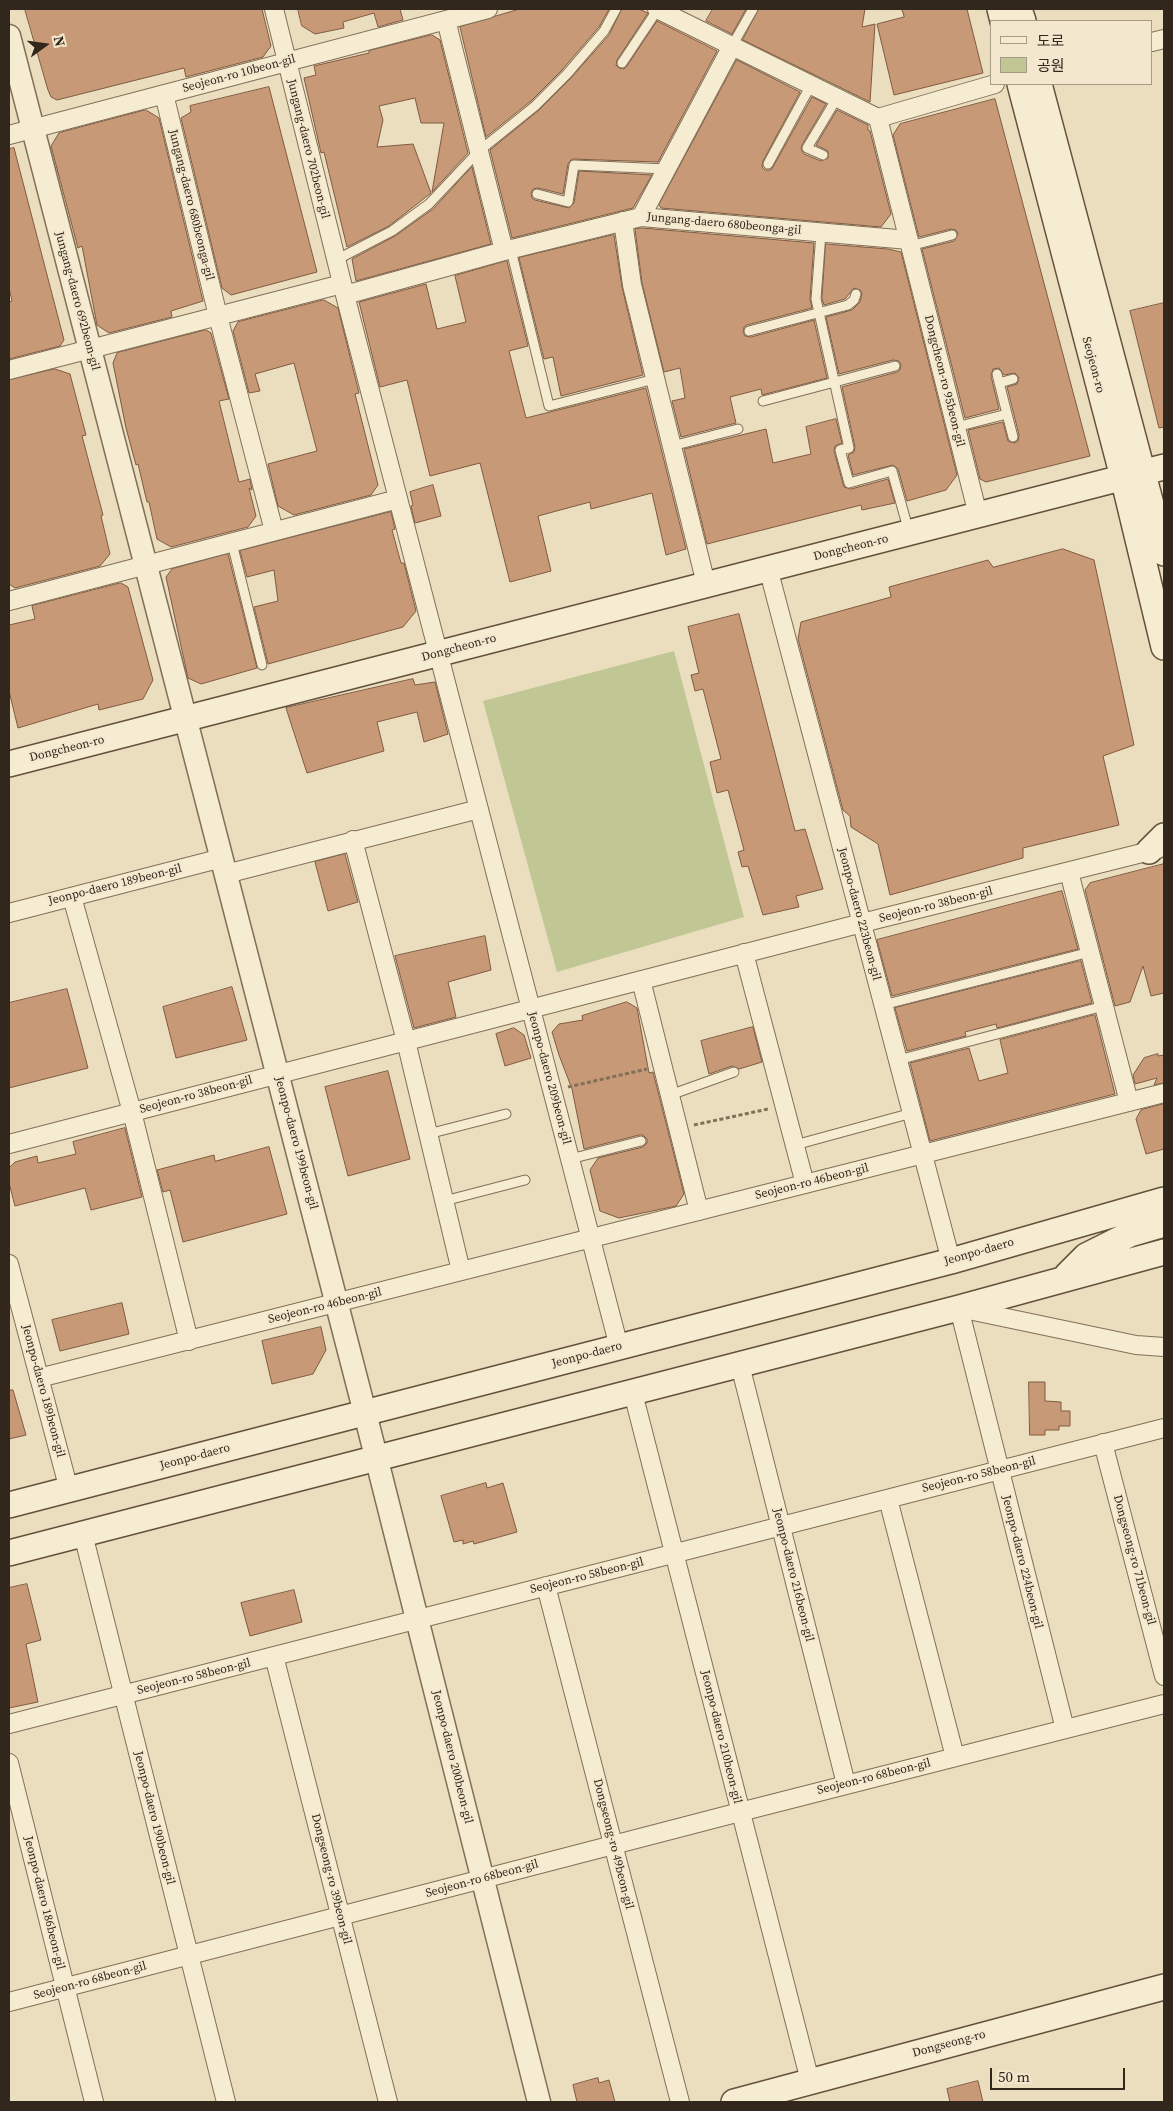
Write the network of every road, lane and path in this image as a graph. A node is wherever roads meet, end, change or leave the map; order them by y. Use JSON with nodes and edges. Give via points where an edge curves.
{"nodes":[{"id":1,"x":274,"y":9,"type":"edge"},
{"id":2,"x":488,"y":9,"type":"edge"},
{"id":3,"x":616,"y":9,"type":"edge"},
{"id":4,"x":657,"y":9,"type":"edge"},
{"id":5,"x":753,"y":9,"type":"edge"},
{"id":6,"x":446,"y":20,"type":"junction"},
{"id":7,"x":9,"y":36,"type":"edge"},
{"id":8,"x":732,"y":46,"type":"junction"},
{"id":9,"x":286,"y":62,"type":"junction"},
{"id":10,"x":622,"y":63,"type":"dead end"},
{"id":11,"x":811,"y":85,"type":"junction"},
{"id":12,"x":992,"y":85,"type":"edge"},
{"id":13,"x":1020,"y":85,"type":"edge"},
{"id":14,"x":1039,"y":85,"type":"edge"},
{"id":15,"x":164,"y":94,"type":"junction"},
{"id":16,"x":837,"y":98,"type":"junction"},
{"id":17,"x":878,"y":118,"type":"junction"},
{"id":18,"x":33,"y":129,"type":"junction"},
{"id":19,"x":9,"y":135,"type":"edge"},
{"id":20,"x":479,"y":151,"type":"junction"},
{"id":21,"x":824,"y":156,"type":"dead end"},
{"id":22,"x":768,"y":164,"type":"dead end"},
{"id":23,"x":667,"y":169,"type":"junction"},
{"id":24,"x":537,"y":194,"type":"dead end"},
{"id":25,"x":641,"y":217,"type":"junction"},
{"id":26,"x":623,"y":221,"type":"junction"},
{"id":27,"x":821,"y":233,"type":"junction"},
{"id":28,"x":952,"y":235,"type":"dead end"},
{"id":29,"x":909,"y":243,"type":"junction"},
{"id":30,"x":508,"y":250,"type":"junction"},
{"id":31,"x":336,"y":260,"type":"junction"},
{"id":32,"x":343,"y":289,"type":"junction"},
{"id":33,"x":856,"y":294,"type":"dead end"},
{"id":34,"x":819,"y":313,"type":"junction"},
{"id":35,"x":218,"y":316,"type":"junction"},
{"id":36,"x":749,"y":332,"type":"dead end"},
{"id":37,"x":90,"y":349,"type":"junction"},
{"id":38,"x":895,"y":366,"type":"dead end"},
{"id":39,"x":9,"y":370,"type":"edge"},
{"id":40,"x":655,"y":379,"type":"junction"},
{"id":41,"x":1013,"y":379,"type":"dead end"},
{"id":42,"x":834,"y":382,"type":"junction"},
{"id":43,"x":763,"y":401,"type":"dead end"},
{"id":44,"x":1007,"y":414,"type":"junction"},
{"id":45,"x":956,"y":427,"type":"junction"},
{"id":46,"x":738,"y":429,"type":"dead end"},
{"id":47,"x":1013,"y":437,"type":"dead end"},
{"id":48,"x":672,"y":446,"type":"junction"},
{"id":49,"x":1144,"y":472,"type":"edge"},
{"id":50,"x":398,"y":499,"type":"junction"},
{"id":51,"x":978,"y":515,"type":"junction"},
{"id":52,"x":274,"y":531,"type":"junction"},
{"id":53,"x":909,"y":534,"type":"junction"},
{"id":54,"x":232,"y":542,"type":"junction"},
{"id":55,"x":1164,"y":553,"type":"edge"},
{"id":56,"x":146,"y":566,"type":"junction"},
{"id":57,"x":768,"y":568,"type":"junction"},
{"id":58,"x":706,"y":584,"type":"junction"},
{"id":59,"x":9,"y":601,"type":"edge"},
{"id":60,"x":1164,"y":647,"type":"edge"},
{"id":61,"x":438,"y":653,"type":"junction"},
{"id":62,"x":262,"y":666,"type":"dead end"},
{"id":63,"x":186,"y":719,"type":"junction"},
{"id":64,"x":9,"y":764,"type":"edge"},
{"id":65,"x":479,"y":809,"type":"junction"},
{"id":66,"x":353,"y":840,"type":"junction"},
{"id":67,"x":1159,"y":845,"type":"edge"},
{"id":68,"x":224,"y":866,"type":"junction"},
{"id":69,"x":1069,"y":872,"type":"junction"},
{"id":70,"x":72,"y":896,"type":"junction"},
{"id":71,"x":9,"y":913,"type":"edge"},
{"id":72,"x":862,"y":923,"type":"junction"},
{"id":73,"x":1090,"y":952,"type":"junction"},
{"id":74,"x":744,"y":954,"type":"junction"},
{"id":75,"x":641,"y":980,"type":"junction"},
{"id":76,"x":883,"y":1005,"type":"junction"},
{"id":77,"x":1104,"y":1006,"type":"junction"},
{"id":78,"x":530,"y":1009,"type":"junction"},
{"id":79,"x":406,"y":1041,"type":"junction"},
{"id":80,"x":898,"y":1060,"type":"junction"},
{"id":81,"x":662,"y":1065,"type":"junction"},
{"id":82,"x":734,"y":1072,"type":"dead end"},
{"id":83,"x":278,"y":1074,"type":"junction"},
{"id":84,"x":552,"y":1091,"type":"junction"},
{"id":85,"x":1164,"y":1093,"type":"edge"},
{"id":86,"x":670,"y":1095,"type":"junction"},
{"id":87,"x":1129,"y":1102,"type":"junction"},
{"id":88,"x":784,"y":1105,"type":"junction"},
{"id":89,"x":132,"y":1112,"type":"junction"},
{"id":90,"x":912,"y":1113,"type":"junction"},
{"id":91,"x":506,"y":1114,"type":"dead end"},
{"id":92,"x":678,"y":1129,"type":"junction"},
{"id":93,"x":428,"y":1134,"type":"junction"},
{"id":94,"x":641,"y":1141,"type":"dead end"},
{"id":95,"x":9,"y":1144,"type":"edge"},
{"id":96,"x":795,"y":1145,"type":"junction"},
{"id":97,"x":923,"y":1154,"type":"junction"},
{"id":98,"x":570,"y":1159,"type":"junction"},
{"id":99,"x":525,"y":1180,"type":"dead end"},
{"id":100,"x":805,"y":1184,"type":"junction"},
{"id":101,"x":1164,"y":1200,"type":"edge"},
{"id":102,"x":444,"y":1201,"type":"junction"},
{"id":103,"x":699,"y":1211,"type":"junction"},
{"id":104,"x":1164,"y":1224,"type":"edge"},
{"id":105,"x":590,"y":1238,"type":"junction"},
{"id":106,"x":1164,"y":1252,"type":"edge"},
{"id":107,"x":950,"y":1260,"type":"junction"},
{"id":108,"x":9,"y":1264,"type":"edge"},
{"id":109,"x":461,"y":1271,"type":"junction"},
{"id":110,"x":1063,"y":1279,"type":"junction"},
{"id":111,"x":337,"y":1303,"type":"junction"},
{"id":112,"x":959,"y":1308,"type":"junction"},
{"id":113,"x":188,"y":1340,"type":"junction"},
{"id":114,"x":618,"y":1347,"type":"junction"},
{"id":115,"x":1164,"y":1347,"type":"edge"},
{"id":116,"x":740,"y":1365,"type":"junction"},
{"id":117,"x":39,"y":1378,"type":"junction"},
{"id":118,"x":633,"y":1393,"type":"junction"},
{"id":119,"x":365,"y":1412,"type":"junction"},
{"id":120,"x":1164,"y":1428,"type":"edge"},
{"id":121,"x":1103,"y":1444,"type":"junction"},
{"id":122,"x":377,"y":1458,"type":"junction"},
{"id":123,"x":998,"y":1470,"type":"junction"},
{"id":124,"x":69,"y":1490,"type":"junction"},
{"id":125,"x":888,"y":1499,"type":"junction"},
{"id":126,"x":9,"y":1505,"type":"edge"},
{"id":127,"x":780,"y":1526,"type":"junction"},
{"id":128,"x":83,"y":1534,"type":"junction"},
{"id":129,"x":9,"y":1553,"type":"edge"},
{"id":130,"x":674,"y":1554,"type":"junction"},
{"id":131,"x":546,"y":1586,"type":"junction"},
{"id":132,"x":417,"y":1619,"type":"junction"},
{"id":133,"x":274,"y":1656,"type":"junction"},
{"id":134,"x":1164,"y":1676,"type":"edge"},
{"id":135,"x":124,"y":1695,"type":"junction"},
{"id":136,"x":1164,"y":1704,"type":"edge"},
{"id":137,"x":9,"y":1724,"type":"edge"},
{"id":138,"x":1065,"y":1729,"type":"junction"},
{"id":139,"x":955,"y":1757,"type":"junction"},
{"id":140,"x":9,"y":1763,"type":"edge"},
{"id":141,"x":846,"y":1784,"type":"junction"},
{"id":142,"x":740,"y":1812,"type":"junction"},
{"id":143,"x":613,"y":1845,"type":"junction"},
{"id":144,"x":483,"y":1879,"type":"junction"},
{"id":145,"x":340,"y":1916,"type":"junction"},
{"id":146,"x":189,"y":1955,"type":"junction"},
{"id":147,"x":65,"y":1987,"type":"junction"},
{"id":148,"x":1164,"y":1987,"type":"edge"},
{"id":149,"x":9,"y":2002,"type":"edge"},
{"id":150,"x":810,"y":2081,"type":"junction"},
{"id":151,"x":94,"y":2102,"type":"edge"},
{"id":152,"x":226,"y":2102,"type":"edge"},
{"id":153,"x":388,"y":2102,"type":"edge"},
{"id":154,"x":539,"y":2102,"type":"edge"},
{"id":155,"x":680,"y":2102,"type":"edge"},
{"id":156,"x":734,"y":2102,"type":"edge"}],
"edges":[{"from":1,"to":9,"type":"street","name":"Jungang-daero 702beon-gil"},
{"from":2,"to":6,"type":"street","name":"Seojeon-ro 10beon-gil"},
{"from":3,"to":20,"type":"lane","via":[[604,31],[567,74],[536,106]]},
{"from":4,"to":8,"type":"street"},
{"from":4,"to":10,"type":"lane"},
{"from":5,"to":8,"type":"lane"},
{"from":6,"to":9,"type":"street","name":"Seojeon-ro 10beon-gil"},
{"from":6,"to":20,"type":"street"},
{"from":7,"to":18,"type":"street","name":"Jungang-daero 692beon-gil"},
{"from":8,"to":11,"type":"street"},
{"from":8,"to":23,"type":"street"},
{"from":9,"to":15,"type":"street","name":"Seojeon-ro 10beon-gil"},
{"from":9,"to":31,"type":"street","name":"Jungang-daero 702beon-gil"},
{"from":11,"to":16,"type":"street"},
{"from":11,"to":22,"type":"lane"},
{"from":12,"to":17,"type":"street"},
{"from":13,"to":49,"type":"main road","name":"Seojeon-ro"},
{"from":14,"to":49,"type":"main road","name":"Seojeon-ro"},
{"from":15,"to":18,"type":"street","name":"Seojeon-ro 10beon-gil"},
{"from":15,"to":35,"type":"street","name":"Jungang-daero 680beonga-gil"},
{"from":16,"to":17,"type":"street"},
{"from":16,"to":21,"type":"lane","via":[[807,148]]},
{"from":17,"to":29,"type":"street","name":"Dongcheon-ro 95beon-gil"},
{"from":18,"to":19,"type":"street","name":"Seojeon-ro 10beon-gil"},
{"from":18,"to":37,"type":"street","name":"Jungang-daero 692beon-gil"},
{"from":20,"to":30,"type":"street"},
{"from":20,"to":31,"type":"lane","via":[[429,204],[392,231]]},
{"from":23,"to":24,"type":"lane","via":[[574,165],[568,202]]},
{"from":23,"to":25,"type":"street"},
{"from":25,"to":26,"type":"street","name":"Jungang-daero 680beonga-gil"},
{"from":25,"to":27,"type":"street","name":"Jungang-daero 680beonga-gil"},
{"from":26,"to":30,"type":"street","name":"Jungang-daero 680beonga-gil"},
{"from":26,"to":40,"type":"street","via":[[632,285]]},
{"from":27,"to":29,"type":"street","name":"Jungang-daero 680beonga-gil"},
{"from":27,"to":34,"type":"lane","via":[[816,299]]},
{"from":28,"to":29,"type":"lane"},
{"from":29,"to":45,"type":"street","name":"Dongcheon-ro 95beon-gil"},
{"from":30,"to":32,"type":"street","name":"Jungang-daero 680beonga-gil"},
{"from":30,"to":40,"type":"lane","via":[[549,406]]},
{"from":31,"to":32,"type":"street","name":"Jungang-daero 702beon-gil"},
{"from":32,"to":35,"type":"street","name":"Jungang-daero 680beonga-gil"},
{"from":32,"to":50,"type":"street","name":"Jungang-daero 702beon-gil"},
{"from":33,"to":34,"type":"lane","via":[[848,305]]},
{"from":34,"to":36,"type":"lane"},
{"from":34,"to":42,"type":"lane"},
{"from":35,"to":37,"type":"street","name":"Jungang-daero 680beonga-gil"},
{"from":35,"to":52,"type":"street"},
{"from":37,"to":39,"type":"street","name":"Jungang-daero 680beonga-gil"},
{"from":37,"to":56,"type":"street","name":"Jungang-daero 692beon-gil"},
{"from":38,"to":42,"type":"lane"},
{"from":40,"to":48,"type":"street"},
{"from":41,"to":44,"type":"lane","via":[[998,379]]},
{"from":42,"to":43,"type":"lane"},
{"from":42,"to":53,"type":"lane","via":[[849,448],[840,450],[848,483],[892,471]]},
{"from":44,"to":45,"type":"lane"},
{"from":44,"to":47,"type":"lane"},
{"from":45,"to":51,"type":"street","name":"Dongcheon-ro 95beon-gil"},
{"from":46,"to":48,"type":"lane"},
{"from":48,"to":58,"type":"street"},
{"from":49,"to":51,"type":"main road","name":"Dongcheon-ro"},
{"from":49,"to":55,"type":"main road","name":"Seojeon-ro"},
{"from":49,"to":60,"type":"main road","name":"Seojeon-ro"},
{"from":50,"to":52,"type":"street"},
{"from":50,"to":61,"type":"street","name":"Jungang-daero 702beon-gil"},
{"from":51,"to":53,"type":"main road","name":"Dongcheon-ro"},
{"from":52,"to":54,"type":"street"},
{"from":53,"to":57,"type":"main road","name":"Dongcheon-ro"},
{"from":54,"to":56,"type":"street"},
{"from":54,"to":62,"type":"lane"},
{"from":56,"to":59,"type":"street"},
{"from":56,"to":63,"type":"street","name":"Jungang-daero 692beon-gil"},
{"from":57,"to":58,"type":"main road","name":"Dongcheon-ro"},
{"from":57,"to":72,"type":"street","name":"Jeonpo-daero 223beon-gil"},
{"from":58,"to":61,"type":"main road","name":"Dongcheon-ro"},
{"from":61,"to":63,"type":"main road","name":"Dongcheon-ro"},
{"from":61,"to":65,"type":"street","name":"Jeonpo-daero 209beon-gil"},
{"from":63,"to":64,"type":"main road","name":"Dongcheon-ro"},
{"from":63,"to":68,"type":"street","name":"Jeonpo-daero 199beon-gil"},
{"from":65,"to":66,"type":"street"},
{"from":65,"to":78,"type":"street","name":"Jeonpo-daero 209beon-gil"},
{"from":66,"to":68,"type":"street"},
{"from":66,"to":79,"type":"street"},
{"from":67,"to":69,"type":"street","name":"Seojeon-ro 38beon-gil"},
{"from":68,"to":70,"type":"street","name":"Jeonpo-daero 189beon-gil"},
{"from":68,"to":83,"type":"street","name":"Jeonpo-daero 199beon-gil"},
{"from":69,"to":72,"type":"street","name":"Seojeon-ro 38beon-gil"},
{"from":69,"to":73,"type":"street"},
{"from":70,"to":71,"type":"street","name":"Jeonpo-daero 189beon-gil"},
{"from":70,"to":89,"type":"street","name":"Seojeon-ro 38beon-gil"},
{"from":72,"to":74,"type":"street","name":"Seojeon-ro 38beon-gil"},
{"from":72,"to":76,"type":"street","name":"Jeonpo-daero 223beon-gil"},
{"from":73,"to":76,"type":"lane"},
{"from":73,"to":77,"type":"street"},
{"from":74,"to":75,"type":"street","name":"Seojeon-ro 38beon-gil"},
{"from":74,"to":88,"type":"street"},
{"from":75,"to":78,"type":"street","name":"Seojeon-ro 38beon-gil"},
{"from":75,"to":81,"type":"street"},
{"from":76,"to":80,"type":"street","name":"Jeonpo-daero 223beon-gil"},
{"from":77,"to":80,"type":"lane"},
{"from":77,"to":87,"type":"street"},
{"from":78,"to":79,"type":"street","name":"Seojeon-ro 38beon-gil"},
{"from":78,"to":84,"type":"street","name":"Jeonpo-daero 209beon-gil"},
{"from":79,"to":83,"type":"street","name":"Seojeon-ro 38beon-gil"},
{"from":79,"to":93,"type":"street"},
{"from":80,"to":90,"type":"street","name":"Jeonpo-daero 223beon-gil"},
{"from":81,"to":84,"type":"path"},
{"from":81,"to":86,"type":"street"},
{"from":82,"to":86,"type":"lane"},
{"from":83,"to":89,"type":"street","name":"Seojeon-ro 38beon-gil"},
{"from":83,"to":111,"type":"street","name":"Jeonpo-daero 199beon-gil"},
{"from":84,"to":98,"type":"street","name":"Jeonpo-daero 209beon-gil"},
{"from":85,"to":87,"type":"street","name":"Seojeon-ro 46beon-gil"},
{"from":86,"to":92,"type":"street"},
{"from":87,"to":97,"type":"street","name":"Seojeon-ro 46beon-gil"},
{"from":88,"to":92,"type":"path"},
{"from":88,"to":96,"type":"street"},
{"from":89,"to":95,"type":"street","name":"Seojeon-ro 38beon-gil"},
{"from":89,"to":113,"type":"street"},
{"from":90,"to":96,"type":"lane"},
{"from":90,"to":97,"type":"street","name":"Jeonpo-daero 223beon-gil"},
{"from":91,"to":93,"type":"lane"},
{"from":92,"to":103,"type":"street"},
{"from":93,"to":102,"type":"street"},
{"from":94,"to":98,"type":"lane"},
{"from":96,"to":100,"type":"street"},
{"from":97,"to":100,"type":"street","name":"Seojeon-ro 46beon-gil"},
{"from":97,"to":107,"type":"street","name":"Jeonpo-daero 223beon-gil"},
{"from":98,"to":105,"type":"street","name":"Jeonpo-daero 209beon-gil"},
{"from":99,"to":102,"type":"lane"},
{"from":100,"to":103,"type":"street","name":"Seojeon-ro 46beon-gil"},
{"from":101,"to":107,"type":"main road","name":"Jeonpo-daero"},
{"from":102,"to":109,"type":"street"},
{"from":103,"to":105,"type":"street","name":"Seojeon-ro 46beon-gil"},
{"from":104,"to":110,"type":"main road","via":[[1130,1234],[1086,1256]]},
{"from":105,"to":109,"type":"street","name":"Seojeon-ro 46beon-gil"},
{"from":105,"to":114,"type":"street","name":"Jeonpo-daero 209beon-gil"},
{"from":106,"to":110,"type":"main road"},
{"from":107,"to":114,"type":"main road","name":"Jeonpo-daero"},
{"from":108,"to":117,"type":"street","name":"Jeonpo-daero 189beon-gil"},
{"from":109,"to":111,"type":"street","name":"Seojeon-ro 46beon-gil"},
{"from":110,"to":112,"type":"main road"},
{"from":111,"to":113,"type":"street","name":"Seojeon-ro 46beon-gil"},
{"from":111,"to":119,"type":"street","name":"Jeonpo-daero 199beon-gil"},
{"from":112,"to":115,"type":"street","via":[[1136,1346]]},
{"from":112,"to":116,"type":"main road"},
{"from":112,"to":123,"type":"street","name":"Jeonpo-daero 224beon-gil"},
{"from":113,"to":117,"type":"street","name":"Seojeon-ro 46beon-gil"},
{"from":114,"to":119,"type":"main road","name":"Jeonpo-daero"},
{"from":116,"to":118,"type":"main road"},
{"from":116,"to":127,"type":"street","name":"Jeonpo-daero 216beon-gil"},
{"from":117,"to":124,"type":"street","name":"Jeonpo-daero 189beon-gil"},
{"from":118,"to":122,"type":"main road"},
{"from":118,"to":130,"type":"street","name":"Jeonpo-daero 210beon-gil"},
{"from":119,"to":122,"type":"street","name":"Jeonpo-daero 200beon-gil"},
{"from":119,"to":124,"type":"main road","name":"Jeonpo-daero"},
{"from":120,"to":121,"type":"street","name":"Seojeon-ro 58beon-gil"},
{"from":121,"to":123,"type":"street","name":"Seojeon-ro 58beon-gil"},
{"from":121,"to":134,"type":"street","name":"Dongseong-ro 71beon-gil"},
{"from":122,"to":128,"type":"main road"},
{"from":122,"to":132,"type":"street","name":"Jeonpo-daero 200beon-gil"},
{"from":123,"to":125,"type":"street","name":"Seojeon-ro 58beon-gil"},
{"from":123,"to":138,"type":"street","name":"Jeonpo-daero 224beon-gil"},
{"from":124,"to":126,"type":"main road","name":"Jeonpo-daero"},
{"from":125,"to":127,"type":"street","name":"Seojeon-ro 58beon-gil"},
{"from":125,"to":139,"type":"street"},
{"from":127,"to":130,"type":"street","name":"Seojeon-ro 58beon-gil"},
{"from":127,"to":141,"type":"street","name":"Jeonpo-daero 216beon-gil"},
{"from":128,"to":129,"type":"main road"},
{"from":128,"to":135,"type":"street","name":"Jeonpo-daero 190beon-gil"},
{"from":130,"to":131,"type":"street","name":"Seojeon-ro 58beon-gil"},
{"from":130,"to":142,"type":"street","name":"Jeonpo-daero 210beon-gil"},
{"from":131,"to":132,"type":"street","name":"Seojeon-ro 58beon-gil"},
{"from":131,"to":143,"type":"street","name":"Dongseong-ro 49beon-gil"},
{"from":132,"to":133,"type":"street","name":"Seojeon-ro 58beon-gil"},
{"from":132,"to":144,"type":"street","name":"Jeonpo-daero 200beon-gil"},
{"from":133,"to":135,"type":"street","name":"Seojeon-ro 58beon-gil"},
{"from":133,"to":145,"type":"street","name":"Dongseong-ro 39beon-gil"},
{"from":135,"to":137,"type":"street","name":"Seojeon-ro 58beon-gil"},
{"from":135,"to":146,"type":"street","name":"Jeonpo-daero 190beon-gil"},
{"from":136,"to":138,"type":"street","name":"Seojeon-ro 68beon-gil"},
{"from":138,"to":139,"type":"street","name":"Seojeon-ro 68beon-gil"},
{"from":139,"to":141,"type":"street","name":"Seojeon-ro 68beon-gil"},
{"from":140,"to":147,"type":"street","name":"Jeonpo-daero 186beon-gil"},
{"from":141,"to":142,"type":"street","name":"Seojeon-ro 68beon-gil"},
{"from":142,"to":143,"type":"street","name":"Seojeon-ro 68beon-gil"},
{"from":142,"to":150,"type":"street","name":"Jeonpo-daero 210beon-gil"},
{"from":143,"to":144,"type":"street","name":"Seojeon-ro 68beon-gil"},
{"from":143,"to":155,"type":"street","name":"Dongseong-ro 49beon-gil"},
{"from":144,"to":145,"type":"street","name":"Seojeon-ro 68beon-gil"},
{"from":144,"to":154,"type":"street","name":"Jeonpo-daero 200beon-gil"},
{"from":145,"to":146,"type":"street","name":"Seojeon-ro 68beon-gil"},
{"from":145,"to":153,"type":"street","name":"Dongseong-ro 39beon-gil"},
{"from":146,"to":147,"type":"street","name":"Seojeon-ro 68beon-gil"},
{"from":146,"to":152,"type":"street","name":"Jeonpo-daero 190beon-gil"},
{"from":147,"to":149,"type":"street","name":"Seojeon-ro 68beon-gil"},
{"from":147,"to":151,"type":"street","name":"Jeonpo-daero 186beon-gil"},
{"from":148,"to":150,"type":"main road","name":"Dongseong-ro"},
{"from":150,"to":156,"type":"main road","name":"Dongseong-ro"}]}
